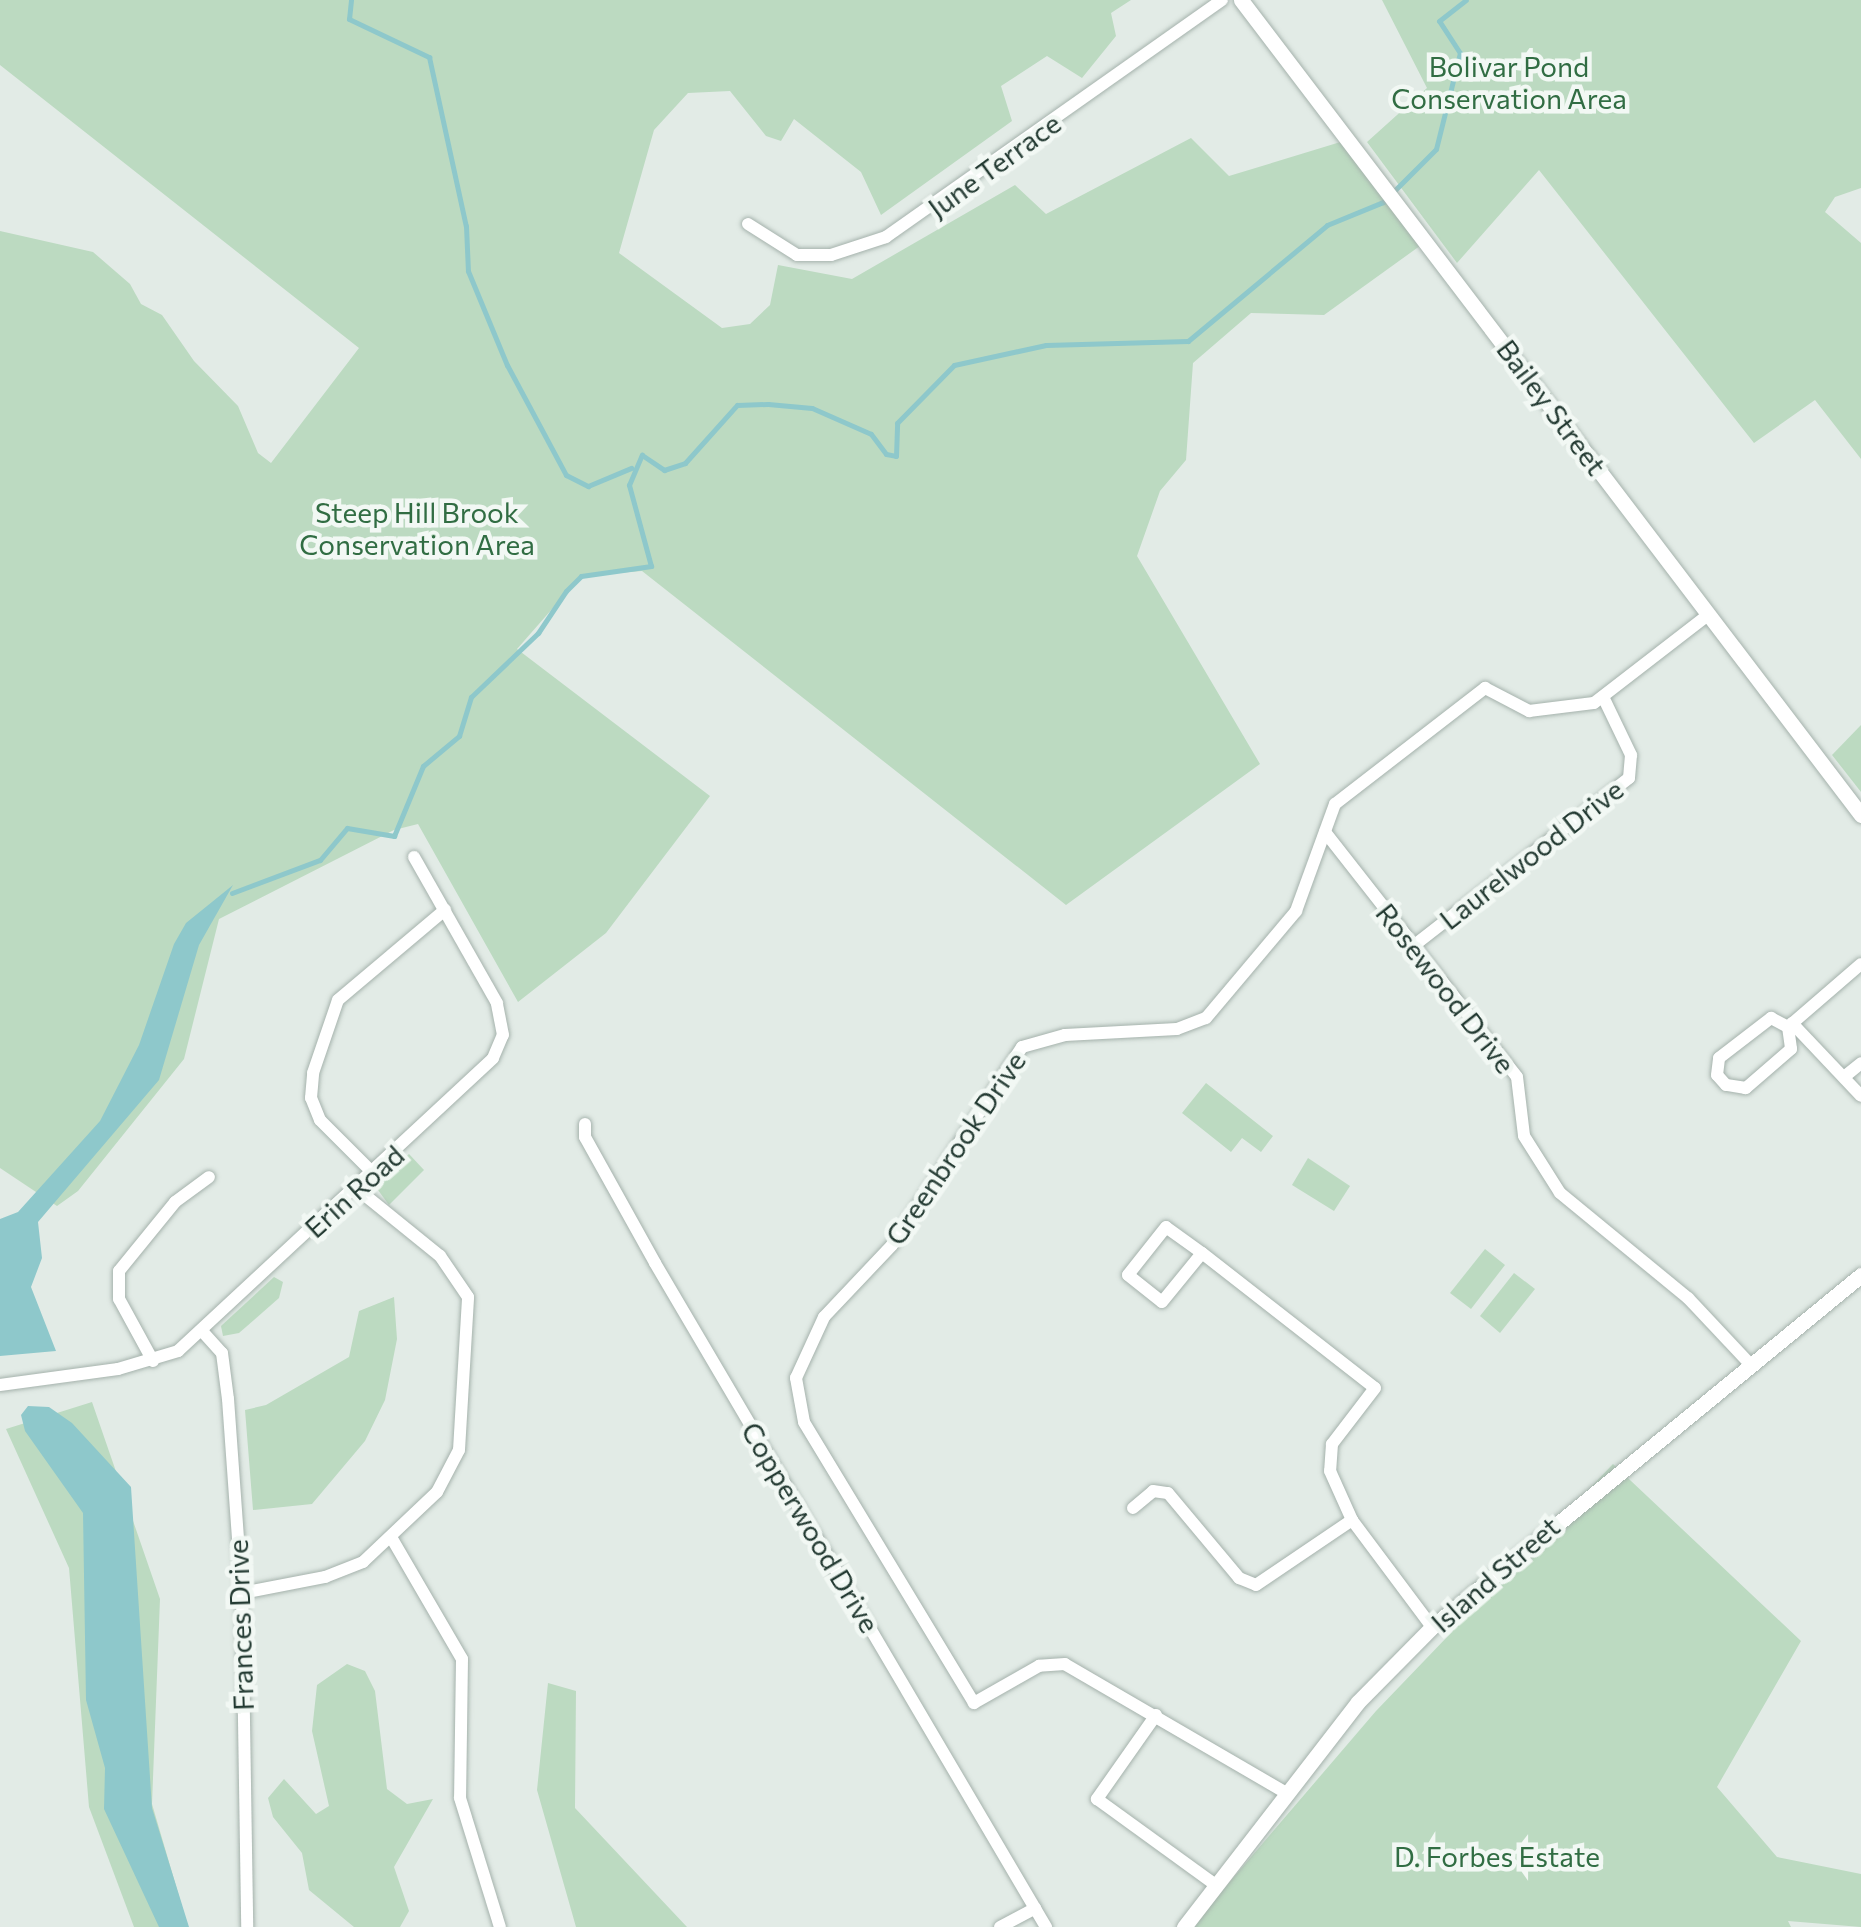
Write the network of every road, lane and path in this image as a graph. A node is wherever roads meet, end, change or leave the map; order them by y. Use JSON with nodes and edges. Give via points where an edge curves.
{"nodes":[{"id":1,"x":1222,"y":0,"type":"edge"},
{"id":2,"x":1241,"y":0,"type":"edge"},
{"id":3,"x":748,"y":224,"type":"dead end"},
{"id":4,"x":1708,"y":615,"type":"junction"},
{"id":5,"x":1604,"y":699,"type":"junction"},
{"id":6,"x":1861,"y":816,"type":"edge"},
{"id":7,"x":1325,"y":832,"type":"junction"},
{"id":8,"x":414,"y":857,"type":"dead end"},
{"id":9,"x":445,"y":910,"type":"junction"},
{"id":10,"x":1412,"y":946,"type":"junction"},
{"id":11,"x":1861,"y":964,"type":"edge"},
{"id":12,"x":1790,"y":1025,"type":"junction"},
{"id":13,"x":1861,"y":1064,"type":"edge"},
{"id":14,"x":1844,"y":1077,"type":"junction"},
{"id":15,"x":1861,"y":1096,"type":"edge"},
{"id":16,"x":585,"y":1124,"type":"dead end"},
{"id":17,"x":374,"y":1173,"type":"junction"},
{"id":18,"x":209,"y":1176,"type":"dead end"},
{"id":19,"x":356,"y":1188,"type":"junction"},
{"id":20,"x":1202,"y":1254,"type":"junction"},
{"id":21,"x":1861,"y":1275,"type":"edge"},
{"id":22,"x":202,"y":1331,"type":"junction"},
{"id":23,"x":153,"y":1361,"type":"junction"},
{"id":24,"x":1749,"y":1363,"type":"junction"},
{"id":25,"x":0,"y":1385,"type":"edge"},
{"id":26,"x":1133,"y":1508,"type":"dead end"},
{"id":27,"x":1352,"y":1520,"type":"junction"},
{"id":28,"x":391,"y":1537,"type":"junction"},
{"id":29,"x":242,"y":1593,"type":"junction"},
{"id":30,"x":1432,"y":1627,"type":"junction"},
{"id":31,"x":1156,"y":1715,"type":"junction"},
{"id":32,"x":1288,"y":1794,"type":"junction"},
{"id":33,"x":1217,"y":1886,"type":"junction"},
{"id":34,"x":1035,"y":1908,"type":"junction"},
{"id":35,"x":247,"y":1927,"type":"edge"},
{"id":36,"x":500,"y":1927,"type":"edge"},
{"id":37,"x":1000,"y":1927,"type":"edge"},
{"id":38,"x":1046,"y":1927,"type":"edge"},
{"id":39,"x":1184,"y":1927,"type":"edge"}],
"edges":[{"from":1,"to":3,"type":"street","name":"June Terrace","via":[[886,237],[831,255],[796,255]]},
{"from":2,"to":4,"type":"street","name":"Bailey Street"},
{"from":4,"to":5,"type":"street","name":"Greenbrook Drive"},
{"from":4,"to":6,"type":"street","name":"Bailey Street"},
{"from":5,"to":7,"type":"street","name":"Greenbrook Drive","via":[[1529,711],[1484,688],[1335,804]]},
{"from":5,"to":10,"type":"street","name":"Laurelwood Drive","via":[[1631,754],[1624,784]]},
{"from":7,"to":10,"type":"street","name":"Rosewood Drive"},
{"from":7,"to":31,"type":"street","name":"Greenbrook Drive","via":[[1291,918],[1206,1018],[1177,1029],[1065,1035],[1022,1047],[892,1245],[824,1317],[796,1378],[804,1422],[974,1703],[1053,1662]]},
{"from":8,"to":9,"type":"street","name":"Erin Road"},
{"from":9,"to":17,"type":"street","name":"Erin Road","via":[[497,1003],[501,1045],[467,1088]]},
{"from":9,"to":17,"type":"street","via":[[338,1000],[313,1073],[311,1098],[320,1120]]},
{"from":10,"to":24,"type":"street","name":"Rosewood Drive","via":[[1517,1077],[1524,1136],[1560,1193],[1688,1298]]},
{"from":11,"to":12,"type":"street"},
{"from":12,"to":12,"type":"street","via":[[1791,1049],[1746,1088],[1721,1080],[1718,1058],[1763,1019]]},
{"from":12,"to":14,"type":"street"},
{"from":13,"to":14,"type":"street"},
{"from":14,"to":15,"type":"street"},
{"from":16,"to":34,"type":"street","name":"Copperwood Drive","via":[[585,1137],[700,1341]]},
{"from":17,"to":19,"type":"street","name":"Erin Road"},
{"from":18,"to":23,"type":"street","via":[[175,1202],[119,1271],[119,1299]]},
{"from":19,"to":22,"type":"street","name":"Erin Road"},
{"from":19,"to":28,"type":"street","via":[[440,1256],[470,1304],[457,1459],[437,1492]]},
{"from":20,"to":20,"type":"street","via":[[1166,1227],[1128,1276],[1162,1302]]},
{"from":20,"to":27,"type":"street","via":[[1375,1388],[1329,1457]]},
{"from":21,"to":24,"type":"street","name":"Island Street"},
{"from":22,"to":23,"type":"street","name":"Erin Road"},
{"from":22,"to":29,"type":"street","name":"Frances Drive","via":[[225,1364]]},
{"from":23,"to":25,"type":"street","name":"Erin Road"},
{"from":24,"to":30,"type":"street","name":"Island Street"},
{"from":26,"to":27,"type":"street","via":[[1153,1491],[1174,1497],[1238,1578],[1252,1584]]},
{"from":27,"to":30,"type":"street"},
{"from":28,"to":29,"type":"street","via":[[340,1572]]},
{"from":28,"to":36,"type":"street","via":[[462,1659],[460,1798]]},
{"from":29,"to":35,"type":"street","name":"Frances Drive"},
{"from":30,"to":32,"type":"street","name":"Island Street","via":[[1358,1702]]},
{"from":31,"to":32,"type":"street","name":"Greenbrook Drive"},
{"from":31,"to":33,"type":"street","via":[[1097,1799]]},
{"from":32,"to":33,"type":"street","name":"Island Street"},
{"from":33,"to":39,"type":"street","name":"Island Street"},
{"from":34,"to":37,"type":"street"},
{"from":34,"to":38,"type":"street","name":"Copperwood Drive"}]}
